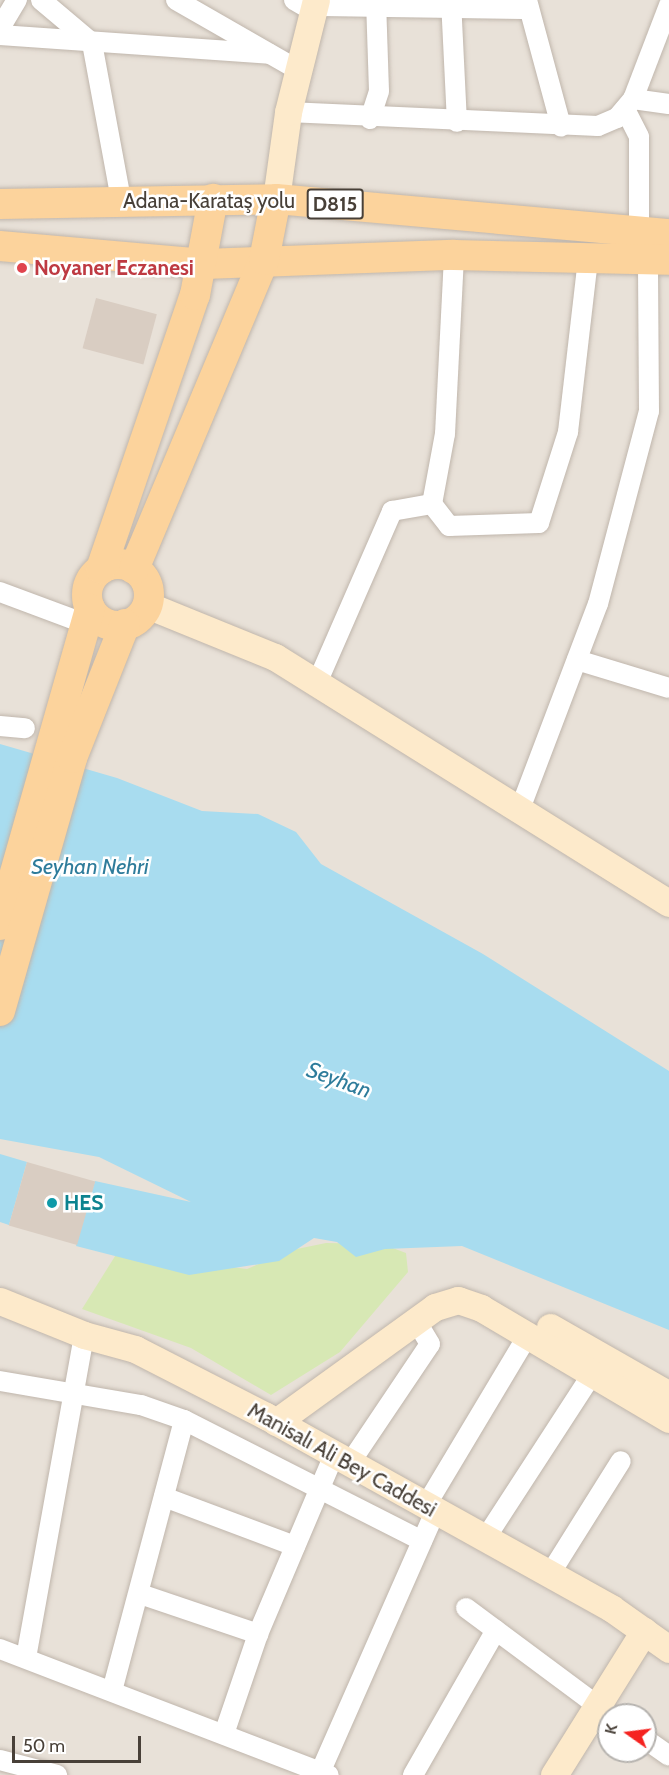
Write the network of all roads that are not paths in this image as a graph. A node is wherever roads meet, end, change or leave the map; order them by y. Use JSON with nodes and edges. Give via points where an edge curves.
{"nodes":[{"id":1,"x":17,"y":0,"type":"edge"},
{"id":2,"x":41,"y":0,"type":"edge"},
{"id":3,"x":176,"y":0,"type":"edge"},
{"id":4,"x":376,"y":3,"type":"edge"},
{"id":5,"x":309,"y":4,"type":"edge"},
{"id":6,"x":452,"y":4,"type":"edge"},
{"id":7,"x":528,"y":4,"type":"edge"},
{"id":8,"x":669,"y":4,"type":"edge"},
{"id":9,"x":0,"y":28,"type":"edge"},
{"id":10,"x":0,"y":35,"type":"edge"},
{"id":11,"x":92,"y":43,"type":"junction"},
{"id":12,"x":269,"y":54,"type":"junction"},
{"id":13,"x":298,"y":70,"type":"junction"},
{"id":14,"x":629,"y":104,"type":"junction"},
{"id":15,"x":669,"y":104,"type":"edge"},
{"id":16,"x":288,"y":112,"type":"junction"},
{"id":17,"x":370,"y":119,"type":"junction"},
{"id":18,"x":457,"y":122,"type":"junction"},
{"id":19,"x":561,"y":126,"type":"junction"},
{"id":20,"x":213,"y":199,"type":"junction"},
{"id":21,"x":276,"y":199,"type":"junction"},
{"id":22,"x":121,"y":200,"type":"junction"},
{"id":23,"x":0,"y":204,"type":"edge"},
{"id":24,"x":669,"y":234,"type":"edge"},
{"id":25,"x":0,"y":246,"type":"edge"},
{"id":26,"x":652,"y":250,"type":"edge"},
{"id":27,"x":454,"y":255,"type":"junction"},
{"id":28,"x":588,"y":258,"type":"junction"},
{"id":29,"x":264,"y":260,"type":"junction"},
{"id":30,"x":204,"y":264,"type":"junction"},
{"id":31,"x":432,"y":504,"type":"junction"},
{"id":32,"x":101,"y":568,"type":"junction"},
{"id":33,"x":134,"y":568,"type":"junction"},
{"id":34,"x":0,"y":592,"type":"edge"},
{"id":35,"x":136,"y":615,"type":"junction"},
{"id":36,"x":88,"y":616,"type":"junction"},
{"id":37,"x":577,"y":660,"type":"junction"},
{"id":38,"x":317,"y":683,"type":"junction"},
{"id":39,"x":669,"y":688,"type":"edge"},
{"id":40,"x":0,"y":726,"type":"edge"},
{"id":41,"x":25,"y":728,"type":"dead end"},
{"id":42,"x":61,"y":755,"type":"junction"},
{"id":43,"x":520,"y":809,"type":"junction"},
{"id":44,"x":669,"y":903,"type":"edge"},
{"id":45,"x":0,"y":925,"type":"edge"},
{"id":46,"x":0,"y":1011,"type":"edge"},
{"id":47,"x":0,"y":1301,"type":"edge"},
{"id":48,"x":416,"y":1321,"type":"junction"},
{"id":49,"x":84,"y":1335,"type":"junction"},
{"id":50,"x":528,"y":1335,"type":"junction"},
{"id":51,"x":593,"y":1373,"type":"junction"},
{"id":52,"x":0,"y":1382,"type":"edge"},
{"id":53,"x":73,"y":1391,"type":"junction"},
{"id":54,"x":669,"y":1395,"type":"edge"},
{"id":55,"x":669,"y":1419,"type":"edge"},
{"id":56,"x":184,"y":1420,"type":"junction"},
{"id":57,"x":276,"y":1422,"type":"junction"},
{"id":58,"x":342,"y":1459,"type":"junction"},
{"id":59,"x":621,"y":1461,"type":"dead end"},
{"id":60,"x":317,"y":1490,"type":"junction"},
{"id":61,"x":164,"y":1497,"type":"junction"},
{"id":62,"x":430,"y":1509,"type":"junction"},
{"id":63,"x":485,"y":1539,"type":"junction"},
{"id":64,"x":422,"y":1541,"type":"junction"},
{"id":65,"x":296,"y":1546,"type":"junction"},
{"id":66,"x":550,"y":1574,"type":"junction"},
{"id":67,"x":140,"y":1594,"type":"junction"},
{"id":68,"x":466,"y":1608,"type":"dead end"},
{"id":69,"x":496,"y":1630,"type":"junction"},
{"id":70,"x":644,"y":1631,"type":"junction"},
{"id":71,"x":258,"y":1634,"type":"junction"},
{"id":72,"x":669,"y":1648,"type":"edge"},
{"id":73,"x":0,"y":1649,"type":"edge"},
{"id":74,"x":26,"y":1658,"type":"junction"},
{"id":75,"x":112,"y":1691,"type":"junction"},
{"id":76,"x":608,"y":1703,"type":"edge"},
{"id":77,"x":597,"y":1706,"type":"edge"},
{"id":78,"x":597,"y":1720,"type":"edge"},
{"id":79,"x":224,"y":1734,"type":"junction"},
{"id":80,"x":0,"y":1760,"type":"edge"},
{"id":81,"x":323,"y":1774,"type":"edge"},
{"id":82,"x":57,"y":1775,"type":"edge"},
{"id":83,"x":413,"y":1775,"type":"edge"},
{"id":84,"x":554,"y":1775,"type":"edge"}],
"edges":[{"from":1,"to":9,"type":"street"},
{"from":2,"to":11,"type":"street"},
{"from":3,"to":12,"type":"street"},
{"from":4,"to":5,"type":"street"},
{"from":4,"to":6,"type":"street"},
{"from":4,"to":17,"type":"street","via":[[379,91]]},
{"from":5,"to":13,"type":"main road"},
{"from":6,"to":7,"type":"street"},
{"from":6,"to":18,"type":"street"},
{"from":7,"to":19,"type":"street"},
{"from":8,"to":14,"type":"street"},
{"from":10,"to":11,"type":"street"},
{"from":11,"to":12,"type":"street"},
{"from":11,"to":22,"type":"street"},
{"from":12,"to":13,"type":"street"},
{"from":13,"to":16,"type":"main road"},
{"from":14,"to":15,"type":"street"},
{"from":14,"to":19,"type":"street","via":[[598,126]]},
{"from":14,"to":26,"type":"street","via":[[639,137]]},
{"from":16,"to":17,"type":"street"},
{"from":16,"to":21,"type":"main road"},
{"from":17,"to":18,"type":"street"},
{"from":18,"to":19,"type":"street"},
{"from":20,"to":21,"type":"main road","name":"Adana-Karataş yolu","number":"D815"},
{"from":20,"to":22,"type":"main road","name":"Adana-Karataş yolu","number":"D815"},
{"from":20,"to":30,"type":"main road"},
{"from":21,"to":26,"type":"main road","name":"Adana-Karataş yolu","number":"D815"},
{"from":21,"to":29,"type":"main road"},
{"from":22,"to":23,"type":"main road","name":"Adana-Karataş yolu","number":"D815"},
{"from":24,"to":26,"type":"main road","name":"Adana-Karataş yolu","number":"D815"},
{"from":25,"to":30,"type":"main road","name":"Adana-Karataş yolu","number":"D815"},
{"from":26,"to":28,"type":"main road","name":"Adana-Karataş yolu","number":"D815"},
{"from":26,"to":37,"type":"street","via":[[649,411],[598,604]]},
{"from":27,"to":28,"type":"main road","name":"Adana-Karataş yolu","number":"D815"},
{"from":27,"to":29,"type":"main road","name":"Adana-Karataş yolu","number":"D815"},
{"from":27,"to":31,"type":"street","via":[[446,434]]},
{"from":28,"to":31,"type":"street","via":[[568,432],[539,523],[449,526]]},
{"from":29,"to":30,"type":"main road","name":"Adana-Karataş yolu","number":"D815"},
{"from":29,"to":33,"type":"main road"},
{"from":30,"to":32,"type":"main road"},
{"from":31,"to":38,"type":"street","via":[[392,511]]},
{"from":32,"to":33,"type":"main road","via":[[118,564]]},
{"from":32,"to":36,"type":"main road","via":[[87,591]]},
{"from":33,"to":35,"type":"main road","via":[[147,584]]},
{"from":34,"to":36,"type":"street"},
{"from":35,"to":36,"type":"main road","via":[[105,623]]},
{"from":35,"to":38,"type":"main road","via":[[275,657]]},
{"from":35,"to":42,"type":"main road"},
{"from":36,"to":42,"type":"main road"},
{"from":37,"to":39,"type":"street"},
{"from":37,"to":43,"type":"street"},
{"from":38,"to":43,"type":"main road"},
{"from":40,"to":41,"type":"street"},
{"from":42,"to":45,"type":"main road"},
{"from":42,"to":46,"type":"main road"},
{"from":43,"to":44,"type":"main road"},
{"from":47,"to":49,"type":"main road","name":"Manisalı Ali Bey Caddesi"},
{"from":48,"to":50,"type":"main road","via":[[458,1300]]},
{"from":48,"to":54,"type":"main road","via":[[438,1289],[463,1286]]},
{"from":48,"to":57,"type":"main road"},
{"from":48,"to":58,"type":"street","via":[[430,1344]]},
{"from":49,"to":53,"type":"street"},
{"from":49,"to":57,"type":"main road","name":"Manisalı Ali Bey Caddesi","via":[[135,1349]]},
{"from":50,"to":51,"type":"main road"},
{"from":50,"to":62,"type":"street"},
{"from":51,"to":55,"type":"main road"},
{"from":51,"to":63,"type":"street"},
{"from":52,"to":53,"type":"street"},
{"from":53,"to":56,"type":"street"},
{"from":53,"to":74,"type":"street"},
{"from":56,"to":60,"type":"street"},
{"from":56,"to":61,"type":"street"},
{"from":57,"to":58,"type":"main road","name":"Manisalı Ali Bey Caddesi"},
{"from":58,"to":60,"type":"street"},
{"from":58,"to":62,"type":"main road","name":"Manisalı Ali Bey Caddesi"},
{"from":59,"to":66,"type":"street"},
{"from":60,"to":64,"type":"street"},
{"from":60,"to":65,"type":"street"},
{"from":61,"to":65,"type":"street"},
{"from":61,"to":67,"type":"street"},
{"from":62,"to":63,"type":"main road","name":"Manisalı Ali Bey Caddesi"},
{"from":62,"to":64,"type":"street"},
{"from":63,"to":66,"type":"main road","name":"Manisalı Ali Bey Caddesi"},
{"from":64,"to":81,"type":"street"},
{"from":65,"to":71,"type":"street"},
{"from":66,"to":70,"type":"main road","name":"Manisalı Ali Bey Caddesi"},
{"from":67,"to":71,"type":"street"},
{"from":67,"to":75,"type":"street"},
{"from":68,"to":69,"type":"street"},
{"from":69,"to":77,"type":"street"},
{"from":69,"to":83,"type":"street"},
{"from":70,"to":72,"type":"main road","name":"Manisalı Ali Bey Caddesi"},
{"from":70,"to":76,"type":"main road"},
{"from":71,"to":79,"type":"street"},
{"from":73,"to":74,"type":"street"},
{"from":74,"to":75,"type":"street"},
{"from":75,"to":79,"type":"street"},
{"from":78,"to":84,"type":"main road"},
{"from":79,"to":81,"type":"street"},
{"from":80,"to":82,"type":"street"}]}
